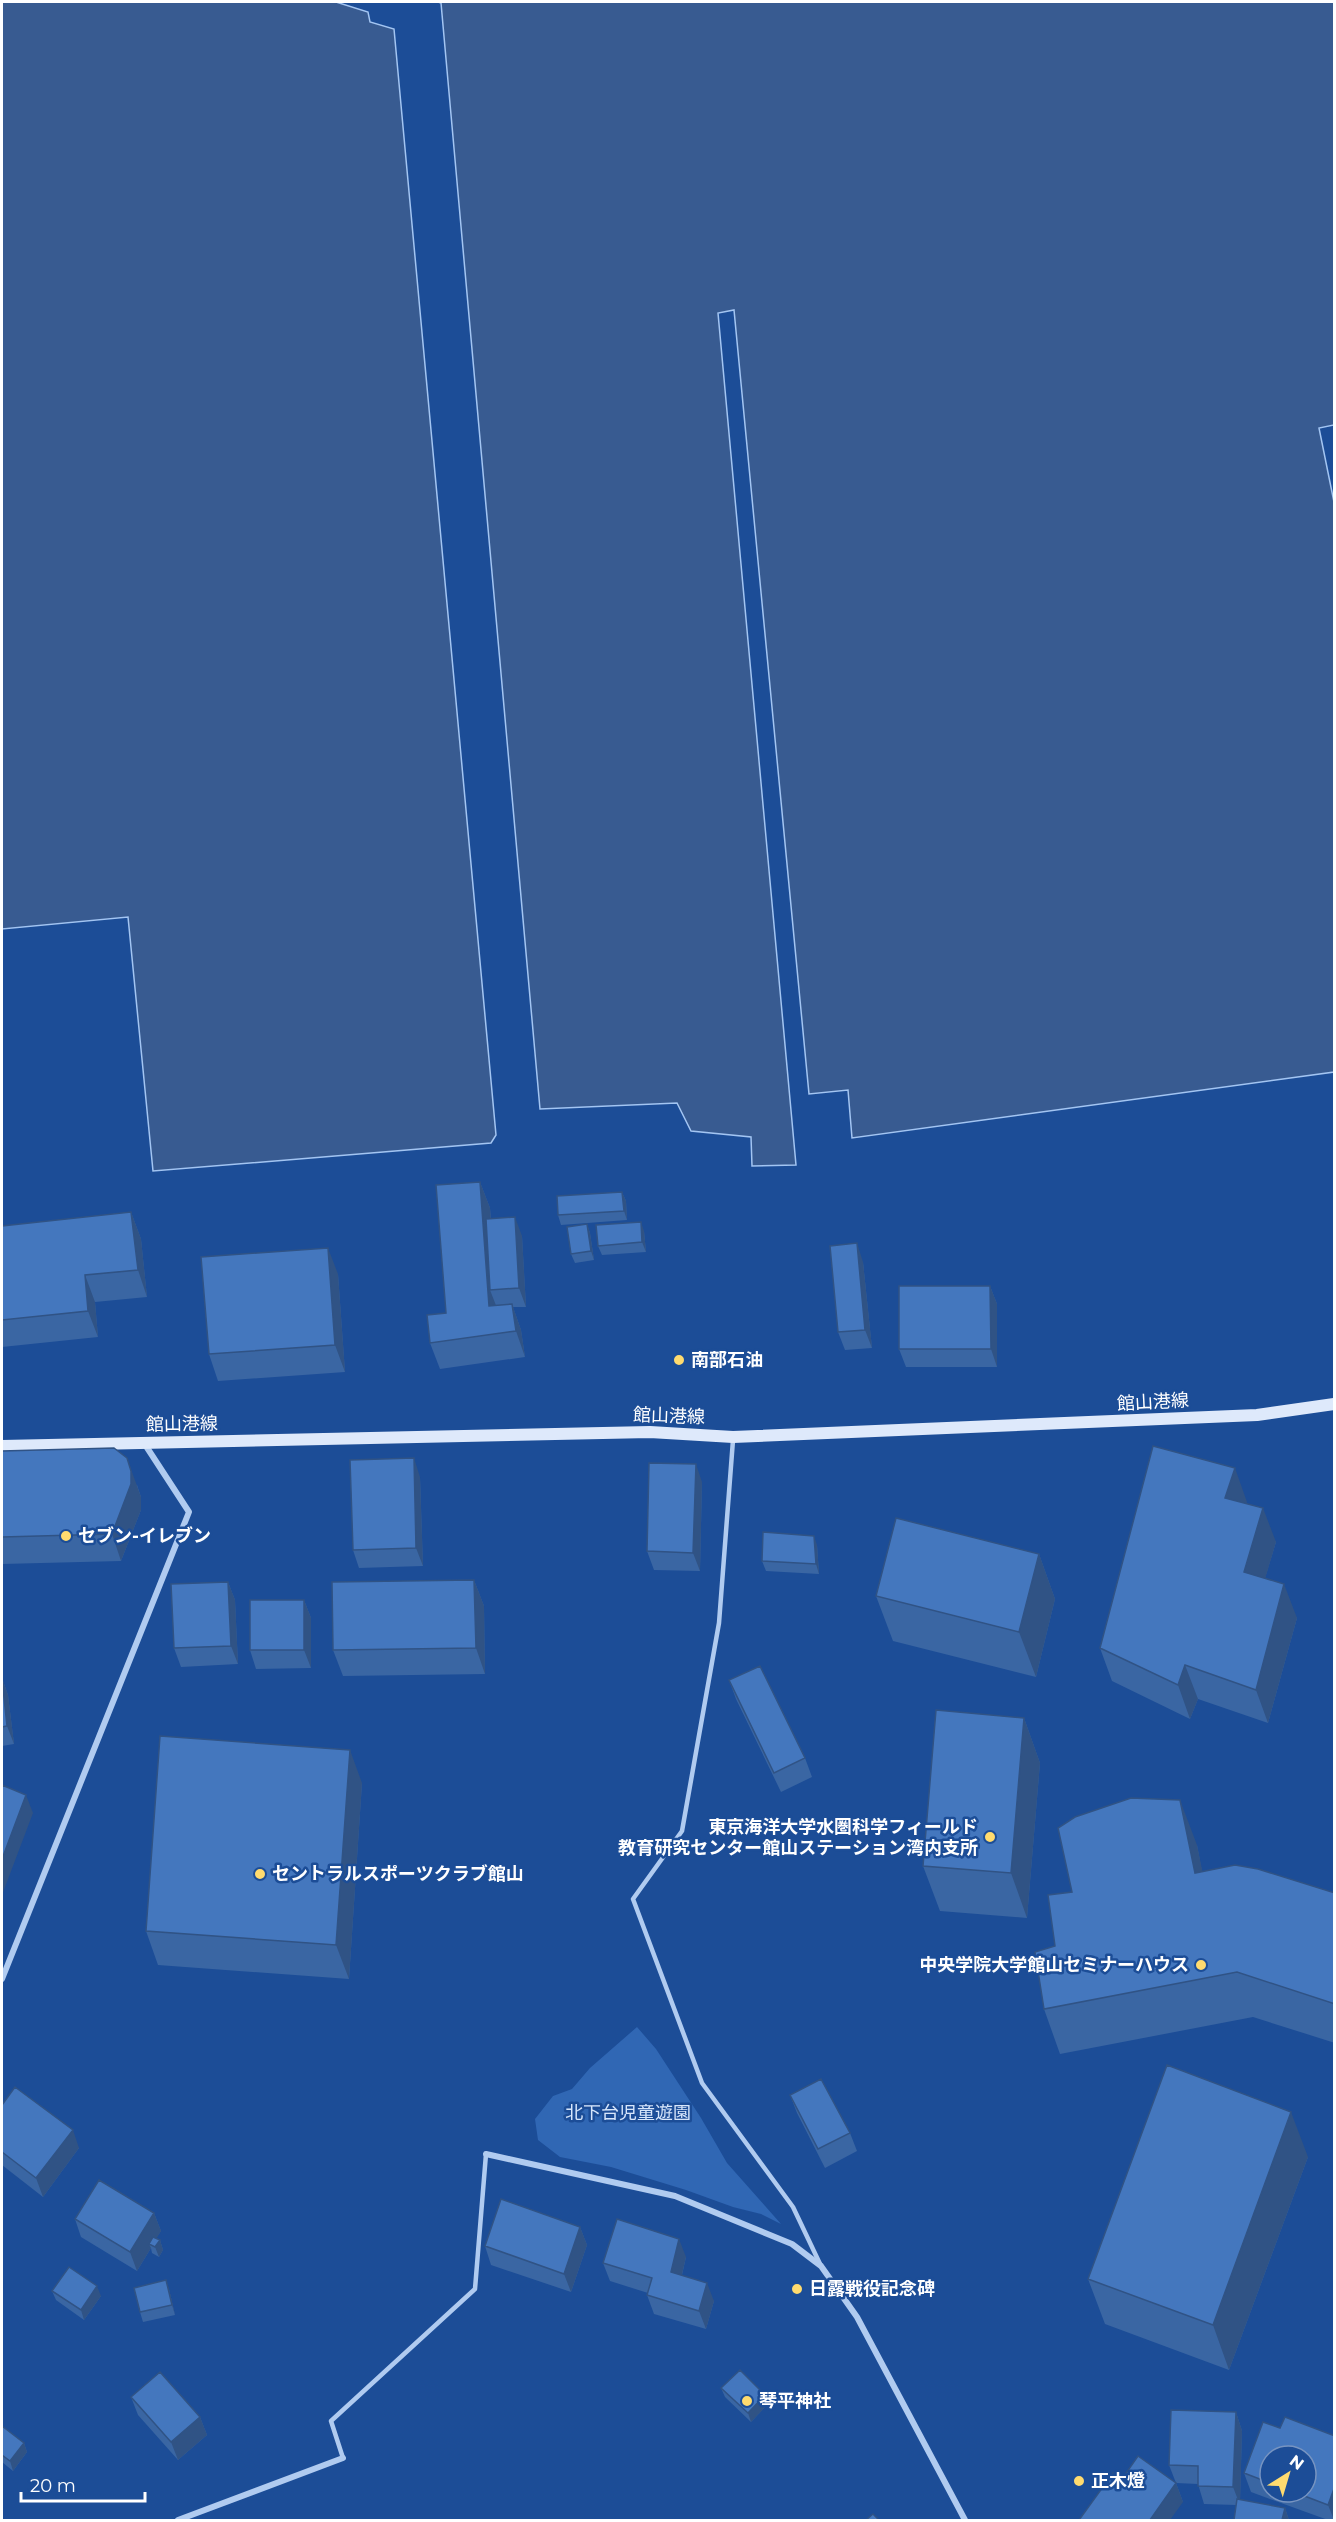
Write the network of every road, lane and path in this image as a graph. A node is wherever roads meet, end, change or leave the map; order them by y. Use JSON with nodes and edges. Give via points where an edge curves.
{"nodes":[{"id":1,"x":1335,"y":1404,"type":"edge"},
{"id":2,"x":733,"y":1437,"type":"junction"},
{"id":3,"x":144,"y":1442,"type":"junction"},
{"id":4,"x":2,"y":1446,"type":"edge"},
{"id":5,"x":2,"y":1979,"type":"edge"},
{"id":6,"x":486,"y":2154,"type":"joint"},
{"id":7,"x":821,"y":2266,"type":"junction"},
{"id":8,"x":343,"y":2458,"type":"joint"},
{"id":9,"x":178,"y":2520,"type":"edge"},
{"id":10,"x":965,"y":2520,"type":"edge"}],
"edges":[{"from":1,"to":2,"type":"main road","name":"館山港線","via":[[1257,1415]]},
{"from":2,"to":3,"type":"main road","name":"館山港線","via":[[650,1432]]},
{"from":2,"to":7,"type":"lane","via":[[719,1623],[682,1831],[633,1899],[702,2083],[793,2207]]},
{"from":3,"to":4,"type":"main road","name":"館山港線"},
{"from":3,"to":5,"type":"street","via":[[189,1512]]},
{"from":6,"to":7,"type":"street","via":[[675,2196],[792,2244]]},
{"from":6,"to":8,"type":"lane","via":[[476,2289],[331,2421]]},
{"from":7,"to":10,"type":"street","via":[[857,2317]]},
{"from":8,"to":9,"type":"street"}]}
